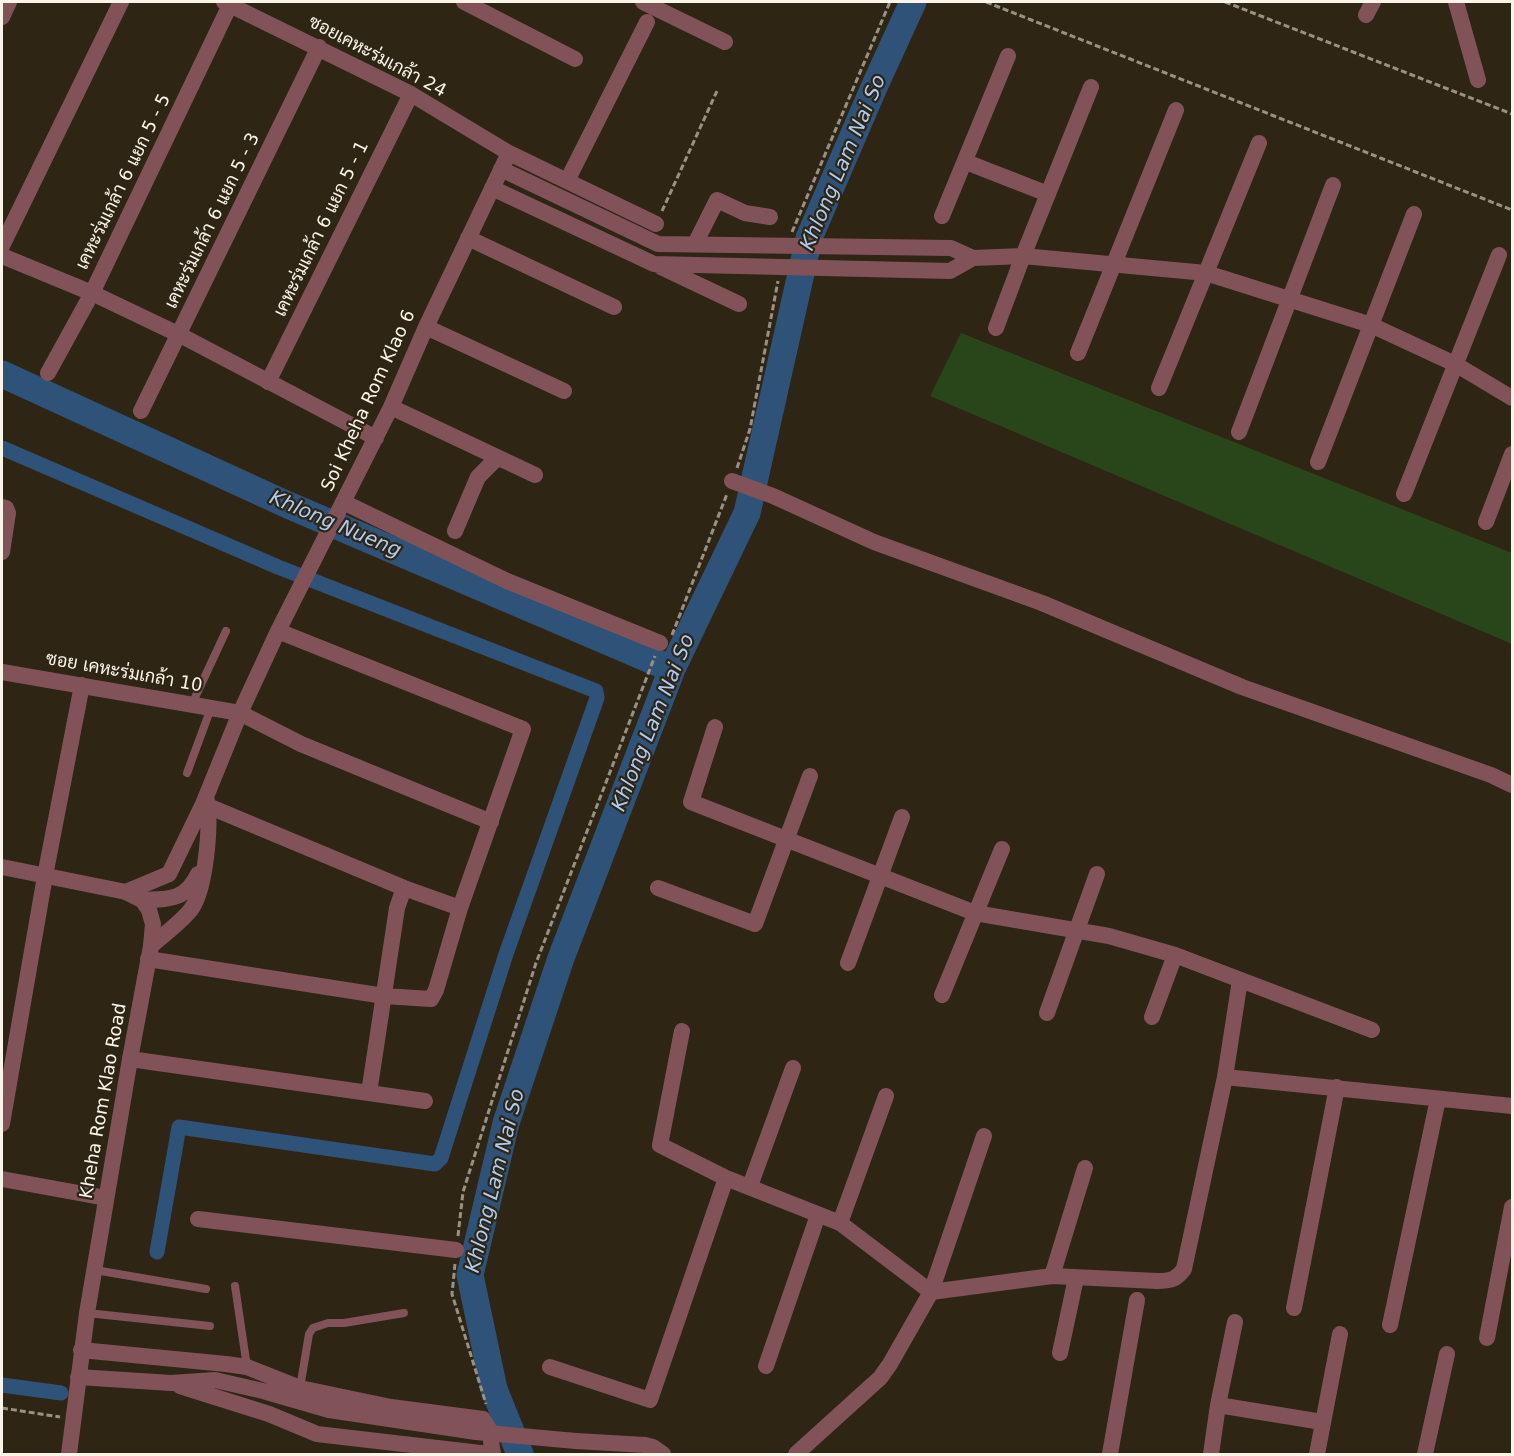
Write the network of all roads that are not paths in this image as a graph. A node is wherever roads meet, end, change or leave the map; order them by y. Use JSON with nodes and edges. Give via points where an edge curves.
{"nodes":[{"id":1,"x":9,"y":2,"type":"edge"},
{"id":2,"x":121,"y":2,"type":"edge"},
{"id":3,"x":464,"y":2,"type":"edge"},
{"id":4,"x":643,"y":2,"type":"edge"},
{"id":5,"x":1456,"y":2,"type":"edge"},
{"id":6,"x":227,"y":3,"type":"edge"},
{"id":7,"x":490,"y":7,"type":"edge"},
{"id":8,"x":2,"y":17,"type":"edge"},
{"id":9,"x":647,"y":22,"type":"dead end"},
{"id":10,"x":724,"y":42,"type":"dead end"},
{"id":11,"x":319,"y":47,"type":"junction"},
{"id":12,"x":1008,"y":56,"type":"dead end"},
{"id":13,"x":574,"y":59,"type":"dead end"},
{"id":14,"x":1478,"y":80,"type":"dead end"},
{"id":15,"x":1091,"y":87,"type":"dead end"},
{"id":16,"x":411,"y":94,"type":"junction"},
{"id":17,"x":1176,"y":110,"type":"dead end"},
{"id":18,"x":1259,"y":142,"type":"dead end"},
{"id":19,"x":509,"y":153,"type":"junction"},
{"id":20,"x":966,"y":162,"type":"junction"},
{"id":21,"x":501,"y":169,"type":"junction"},
{"id":22,"x":567,"y":181,"type":"junction"},
{"id":23,"x":1333,"y":185,"type":"dead end"},
{"id":24,"x":492,"y":188,"type":"junction"},
{"id":25,"x":1048,"y":194,"type":"junction"},
{"id":26,"x":1414,"y":214,"type":"dead end"},
{"id":27,"x":942,"y":216,"type":"dead end"},
{"id":28,"x":770,"y":217,"type":"dead end"},
{"id":29,"x":656,"y":224,"type":"road end"},
{"id":30,"x":468,"y":238,"type":"junction"},
{"id":31,"x":677,"y":244,"type":"junction"},
{"id":32,"x":695,"y":244,"type":"junction"},
{"id":33,"x":2,"y":246,"type":"edge"},
{"id":34,"x":1499,"y":255,"type":"dead end"},
{"id":35,"x":2,"y":256,"type":"edge"},
{"id":36,"x":1023,"y":256,"type":"junction"},
{"id":37,"x":973,"y":258,"type":"junction"},
{"id":38,"x":654,"y":264,"type":"junction"},
{"id":39,"x":678,"y":264,"type":"junction"},
{"id":40,"x":1114,"y":264,"type":"junction"},
{"id":41,"x":1206,"y":273,"type":"junction"},
{"id":42,"x":92,"y":292,"type":"junction"},
{"id":43,"x":1291,"y":299,"type":"junction"},
{"id":44,"x":739,"y":304,"type":"dead end"},
{"id":45,"x":614,"y":307,"type":"dead end"},
{"id":46,"x":1371,"y":325,"type":"junction"},
{"id":47,"x":426,"y":327,"type":"junction"},
{"id":48,"x":996,"y":328,"type":"dead end"},
{"id":49,"x":180,"y":335,"type":"junction"},
{"id":50,"x":1078,"y":353,"type":"dead end"},
{"id":51,"x":1455,"y":364,"type":"junction"},
{"id":52,"x":48,"y":373,"type":"dead end"},
{"id":53,"x":268,"y":382,"type":"junction"},
{"id":54,"x":1159,"y":388,"type":"dead end"},
{"id":55,"x":564,"y":391,"type":"dead end"},
{"id":56,"x":1512,"y":398,"type":"edge"},
{"id":57,"x":391,"y":407,"type":"junction"},
{"id":58,"x":141,"y":411,"type":"dead end"},
{"id":59,"x":1239,"y":432,"type":"dead end"},
{"id":60,"x":376,"y":438,"type":"junction"},
{"id":61,"x":1512,"y":454,"type":"edge"},
{"id":62,"x":497,"y":458,"type":"junction"},
{"id":63,"x":1318,"y":462,"type":"dead end"},
{"id":64,"x":535,"y":476,"type":"dead end"},
{"id":65,"x":732,"y":481,"type":"road end"},
{"id":66,"x":1404,"y":494,"type":"dead end"},
{"id":67,"x":2,"y":507,"type":"edge"},
{"id":68,"x":341,"y":507,"type":"junction"},
{"id":69,"x":1486,"y":522,"type":"dead end"},
{"id":70,"x":455,"y":531,"type":"dead end"},
{"id":71,"x":2,"y":552,"type":"edge"},
{"id":72,"x":226,"y":631,"type":"dead end"},
{"id":73,"x":278,"y":631,"type":"junction"},
{"id":74,"x":660,"y":643,"type":"road end"},
{"id":75,"x":2,"y":672,"type":"edge"},
{"id":76,"x":82,"y":685,"type":"junction"},
{"id":77,"x":192,"y":704,"type":"junction"},
{"id":78,"x":212,"y":707,"type":"junction"},
{"id":79,"x":240,"y":713,"type":"junction"},
{"id":80,"x":715,"y":727,"type":"dead end"},
{"id":81,"x":187,"y":773,"type":"dead end"},
{"id":82,"x":810,"y":776,"type":"dead end"},
{"id":83,"x":1512,"y":785,"type":"edge"},
{"id":84,"x":205,"y":802,"type":"junction"},
{"id":85,"x":902,"y":817,"type":"dead end"},
{"id":86,"x":491,"y":822,"type":"junction"},
{"id":87,"x":787,"y":840,"type":"junction"},
{"id":88,"x":1002,"y":849,"type":"dead end"},
{"id":89,"x":206,"y":857,"type":"junction"},
{"id":90,"x":2,"y":867,"type":"edge"},
{"id":91,"x":1097,"y":874,"type":"dead end"},
{"id":92,"x":45,"y":876,"type":"junction"},
{"id":93,"x":880,"y":876,"type":"junction"},
{"id":94,"x":404,"y":888,"type":"junction"},
{"id":95,"x":658,"y":888,"type":"dead end"},
{"id":96,"x":126,"y":892,"type":"junction"},
{"id":97,"x":142,"y":900,"type":"junction"},
{"id":98,"x":460,"y":908,"type":"junction"},
{"id":99,"x":975,"y":913,"type":"junction"},
{"id":100,"x":1076,"y":932,"type":"junction"},
{"id":101,"x":150,"y":953,"type":"junction"},
{"id":102,"x":1175,"y":955,"type":"junction"},
{"id":103,"x":848,"y":963,"type":"dead end"},
{"id":104,"x":1240,"y":980,"type":"junction"},
{"id":105,"x":942,"y":995,"type":"dead end"},
{"id":106,"x":384,"y":996,"type":"junction"},
{"id":107,"x":1047,"y":1013,"type":"dead end"},
{"id":108,"x":1152,"y":1017,"type":"dead end"},
{"id":109,"x":1372,"y":1030,"type":"dead end"},
{"id":110,"x":682,"y":1031,"type":"dead end"},
{"id":111,"x":129,"y":1059,"type":"junction"},
{"id":112,"x":793,"y":1068,"type":"dead end"},
{"id":113,"x":1225,"y":1077,"type":"junction"},
{"id":114,"x":1337,"y":1087,"type":"junction"},
{"id":115,"x":369,"y":1093,"type":"junction"},
{"id":116,"x":886,"y":1096,"type":"dead end"},
{"id":117,"x":1438,"y":1099,"type":"junction"},
{"id":118,"x":425,"y":1101,"type":"dead end"},
{"id":119,"x":1512,"y":1106,"type":"edge"},
{"id":120,"x":2,"y":1124,"type":"edge"},
{"id":121,"x":984,"y":1136,"type":"dead end"},
{"id":122,"x":1085,"y":1168,"type":"dead end"},
{"id":123,"x":726,"y":1178,"type":"junction"},
{"id":124,"x":2,"y":1179,"type":"edge"},
{"id":125,"x":750,"y":1186,"type":"junction"},
{"id":126,"x":106,"y":1198,"type":"junction"},
{"id":127,"x":1512,"y":1207,"type":"edge"},
{"id":128,"x":819,"y":1215,"type":"junction"},
{"id":129,"x":198,"y":1219,"type":"dead end"},
{"id":130,"x":840,"y":1223,"type":"junction"},
{"id":131,"x":456,"y":1250,"type":"road end"},
{"id":132,"x":95,"y":1270,"type":"junction"},
{"id":133,"x":1052,"y":1276,"type":"junction"},
{"id":134,"x":1076,"y":1278,"type":"junction"},
{"id":135,"x":235,"y":1286,"type":"dead end"},
{"id":136,"x":206,"y":1289,"type":"dead end"},
{"id":137,"x":931,"y":1292,"type":"junction"},
{"id":138,"x":1137,"y":1300,"type":"dead end"},
{"id":139,"x":1294,"y":1308,"type":"dead end"},
{"id":140,"x":87,"y":1313,"type":"junction"},
{"id":141,"x":404,"y":1313,"type":"dead end"},
{"id":142,"x":1235,"y":1322,"type":"dead end"},
{"id":143,"x":1389,"y":1325,"type":"dead end"},
{"id":144,"x":210,"y":1326,"type":"dead end"},
{"id":145,"x":1341,"y":1334,"type":"dead end"},
{"id":146,"x":1487,"y":1338,"type":"dead end"},
{"id":147,"x":81,"y":1350,"type":"junction"},
{"id":148,"x":1060,"y":1353,"type":"dead end"},
{"id":149,"x":1447,"y":1354,"type":"dead end"},
{"id":150,"x":766,"y":1366,"type":"dead end"},
{"id":151,"x":247,"y":1367,"type":"junction"},
{"id":152,"x":550,"y":1367,"type":"dead end"},
{"id":153,"x":78,"y":1377,"type":"junction"},
{"id":154,"x":171,"y":1383,"type":"junction"},
{"id":155,"x":300,"y":1388,"type":"junction"},
{"id":156,"x":1218,"y":1406,"type":"junction"},
{"id":157,"x":1322,"y":1422,"type":"junction"},
{"id":158,"x":487,"y":1454,"type":"edge"},
{"id":159,"x":69,"y":1455,"type":"edge"},
{"id":160,"x":663,"y":1455,"type":"edge"},
{"id":161,"x":796,"y":1455,"type":"edge"},
{"id":162,"x":1110,"y":1455,"type":"edge"},
{"id":163,"x":1211,"y":1455,"type":"edge"},
{"id":164,"x":1317,"y":1455,"type":"edge"},
{"id":165,"x":1425,"y":1455,"type":"edge"}],
"edges":[{"from":1,"to":8,"type":"street"},
{"from":2,"to":33,"type":"street"},
{"from":3,"to":7,"type":"street"},
{"from":4,"to":10,"type":"street"},
{"from":5,"to":14,"type":"street"},
{"from":6,"to":11,"type":"street","name":"ซอยเคหะร่มเกล้า 24"},
{"from":6,"to":42,"type":"street","name":"เคหะร่มเกล้า 6 แยก 5 - 5"},
{"from":7,"to":13,"type":"street"},
{"from":9,"to":22,"type":"street"},
{"from":11,"to":16,"type":"street","name":"ซอยเคหะร่มเกล้า 24"},
{"from":11,"to":49,"type":"street","name":"เคหะร่มเกล้า 6 แยก 5 - 3"},
{"from":12,"to":20,"type":"street"},
{"from":15,"to":25,"type":"street"},
{"from":16,"to":19,"type":"street","name":"ซอยเคหะร่มเกล้า 24"},
{"from":16,"to":53,"type":"street","name":"เคหะร่มเกล้า 6 แยก 5 - 1"},
{"from":17,"to":40,"type":"street"},
{"from":18,"to":41,"type":"street"},
{"from":19,"to":21,"type":"street","name":"Soi Kheha Rom Klao 6"},
{"from":19,"to":22,"type":"street","name":"ซอยเคหะร่มเกล้า 24"},
{"from":20,"to":25,"type":"street"},
{"from":20,"to":27,"type":"street"},
{"from":21,"to":24,"type":"street","name":"Soi Kheha Rom Klao 6"},
{"from":21,"to":31,"type":"street","via":[[658,244]]},
{"from":22,"to":29,"type":"street","name":"ซอยเคหะร่มเกล้า 24"},
{"from":23,"to":43,"type":"street"},
{"from":24,"to":30,"type":"street","name":"Soi Kheha Rom Klao 6"},
{"from":24,"to":38,"type":"street"},
{"from":25,"to":36,"type":"street"},
{"from":26,"to":46,"type":"street"},
{"from":28,"to":32,"type":"street","via":[[745,213],[717,200]]},
{"from":30,"to":45,"type":"street"},
{"from":30,"to":47,"type":"street","name":"Soi Kheha Rom Klao 6"},
{"from":31,"to":32,"type":"street"},
{"from":31,"to":39,"type":"street"},
{"from":32,"to":37,"type":"street","via":[[951,248]]},
{"from":34,"to":51,"type":"street"},
{"from":35,"to":42,"type":"street"},
{"from":36,"to":37,"type":"street"},
{"from":36,"to":40,"type":"street"},
{"from":36,"to":48,"type":"street"},
{"from":37,"to":39,"type":"street","via":[[950,271]]},
{"from":38,"to":39,"type":"street"},
{"from":38,"to":44,"type":"street"},
{"from":40,"to":41,"type":"street"},
{"from":40,"to":50,"type":"street"},
{"from":41,"to":43,"type":"street"},
{"from":41,"to":54,"type":"street"},
{"from":42,"to":49,"type":"street"},
{"from":42,"to":52,"type":"street","name":"เคหะร่มเกล้า 6 แยก 5 - 5"},
{"from":43,"to":46,"type":"street"},
{"from":43,"to":59,"type":"street"},
{"from":46,"to":51,"type":"street"},
{"from":46,"to":63,"type":"street"},
{"from":47,"to":55,"type":"street"},
{"from":47,"to":57,"type":"street","name":"Soi Kheha Rom Klao 6"},
{"from":49,"to":53,"type":"street"},
{"from":49,"to":58,"type":"street","name":"เคหะร่มเกล้า 6 แยก 5 - 3"},
{"from":51,"to":56,"type":"street"},
{"from":51,"to":66,"type":"street"},
{"from":53,"to":60,"type":"street"},
{"from":57,"to":60,"type":"street","name":"Soi Kheha Rom Klao 6"},
{"from":57,"to":62,"type":"street"},
{"from":60,"to":68,"type":"street","name":"Soi Kheha Rom Klao 6"},
{"from":61,"to":69,"type":"street"},
{"from":62,"to":64,"type":"street"},
{"from":62,"to":70,"type":"street","via":[[478,477]]},
{"from":65,"to":83,"type":"street","via":[[874,542],[1042,603],[1242,687]]},
{"from":67,"to":71,"type":"street","via":[[8,513]]},
{"from":68,"to":73,"type":"street","name":"Soi Kheha Rom Klao 6"},
{"from":68,"to":74,"type":"street"},
{"from":72,"to":77,"type":"lane"},
{"from":73,"to":79,"type":"street","name":"Soi Kheha Rom Klao 6"},
{"from":73,"to":86,"type":"street","via":[[523,729]]},
{"from":75,"to":76,"type":"street","name":"ซอย เคหะร่มเกล้า 10"},
{"from":76,"to":77,"type":"street","name":"ซอย เคหะร่มเกล้า 10"},
{"from":76,"to":92,"type":"street"},
{"from":77,"to":78,"type":"street","name":"ซอย เคหะร่มเกล้า 10"},
{"from":78,"to":79,"type":"street","name":"ซอย เคหะร่มเกล้า 10"},
{"from":78,"to":81,"type":"lane"},
{"from":79,"to":84,"type":"street","name":"Soi Kheha Rom Klao 6"},
{"from":79,"to":86,"type":"street","name":"ซอย เคหะร่มเกล้า 10","via":[[301,744]]},
{"from":80,"to":87,"type":"street","via":[[691,802]]},
{"from":82,"to":87,"type":"street"},
{"from":84,"to":89,"type":"street","name":"Soi Kheha Rom Klao 6"},
{"from":84,"to":94,"type":"street"},
{"from":84,"to":96,"type":"street","name":"Soi Kheha Rom Klao 6","via":[[169,874]]},
{"from":85,"to":93,"type":"street"},
{"from":86,"to":98,"type":"street"},
{"from":87,"to":93,"type":"street"},
{"from":87,"to":95,"type":"street","via":[[755,924]]},
{"from":88,"to":99,"type":"street"},
{"from":89,"to":97,"type":"street","name":"Soi Kheha Rom Klao 6","via":[[186,892],[167,899]]},
{"from":89,"to":101,"type":"street","name":"Soi Kheha Rom Klao 6","via":[[193,907]]},
{"from":90,"to":92,"type":"street"},
{"from":91,"to":100,"type":"street"},
{"from":92,"to":96,"type":"street"},
{"from":92,"to":120,"type":"street"},
{"from":93,"to":99,"type":"street"},
{"from":93,"to":103,"type":"street"},
{"from":94,"to":98,"type":"street"},
{"from":94,"to":106,"type":"street","via":[[397,908]]},
{"from":96,"to":97,"type":"street"},
{"from":97,"to":101,"type":"street","name":"Kheha Rom Klao Road","via":[[150,910],[153,924]]},
{"from":98,"to":106,"type":"street","via":[[433,997]]},
{"from":99,"to":100,"type":"street"},
{"from":99,"to":105,"type":"street"},
{"from":100,"to":102,"type":"street","via":[[1109,936]]},
{"from":100,"to":107,"type":"street"},
{"from":101,"to":106,"type":"street"},
{"from":101,"to":111,"type":"street","name":"Kheha Rom Klao Road"},
{"from":102,"to":104,"type":"street"},
{"from":102,"to":108,"type":"street"},
{"from":104,"to":109,"type":"street"},
{"from":104,"to":113,"type":"street"},
{"from":106,"to":115,"type":"street"},
{"from":110,"to":123,"type":"street","via":[[660,1145]]},
{"from":111,"to":115,"type":"street"},
{"from":111,"to":126,"type":"street","name":"Kheha Rom Klao Road"},
{"from":112,"to":125,"type":"street"},
{"from":113,"to":114,"type":"street"},
{"from":113,"to":134,"type":"street","via":[[1184,1269],[1178,1278]]},
{"from":114,"to":117,"type":"street"},
{"from":114,"to":139,"type":"street"},
{"from":115,"to":118,"type":"street"},
{"from":116,"to":130,"type":"street"},
{"from":117,"to":119,"type":"street"},
{"from":117,"to":143,"type":"street"},
{"from":121,"to":137,"type":"street"},
{"from":122,"to":133,"type":"street"},
{"from":123,"to":125,"type":"street"},
{"from":123,"to":152,"type":"street","via":[[650,1400]]},
{"from":124,"to":126,"type":"street"},
{"from":125,"to":128,"type":"street"},
{"from":126,"to":132,"type":"street","name":"Kheha Rom Klao Road"},
{"from":127,"to":146,"type":"street"},
{"from":128,"to":130,"type":"street"},
{"from":128,"to":150,"type":"street"},
{"from":129,"to":131,"type":"street"},
{"from":130,"to":137,"type":"street"},
{"from":132,"to":136,"type":"lane"},
{"from":132,"to":140,"type":"street","name":"Kheha Rom Klao Road"},
{"from":133,"to":134,"type":"street"},
{"from":133,"to":137,"type":"street"},
{"from":134,"to":148,"type":"street"},
{"from":135,"to":151,"type":"lane"},
{"from":137,"to":161,"type":"street","via":[[880,1378]]},
{"from":138,"to":162,"type":"street"},
{"from":140,"to":144,"type":"lane"},
{"from":140,"to":147,"type":"street","name":"Kheha Rom Klao Road"},
{"from":141,"to":155,"type":"lane","via":[[313,1328]]},
{"from":142,"to":156,"type":"street"},
{"from":145,"to":157,"type":"street"},
{"from":147,"to":151,"type":"street"},
{"from":147,"to":153,"type":"street","name":"Kheha Rom Klao Road"},
{"from":149,"to":165,"type":"street"},
{"from":151,"to":155,"type":"street"},
{"from":153,"to":154,"type":"street"},
{"from":153,"to":159,"type":"street","name":"Kheha Rom Klao Road"},
{"from":154,"to":158,"type":"street","via":[[269,1414],[316,1434]]},
{"from":154,"to":160,"type":"street","bridge":true,"via":[[214,1380],[329,1410],[476,1432],[645,1445]]},
{"from":155,"to":158,"type":"street","via":[[391,1407],[483,1419],[489,1429]]},
{"from":156,"to":157,"type":"street"},
{"from":156,"to":163,"type":"street"},
{"from":157,"to":164,"type":"street"}]}
